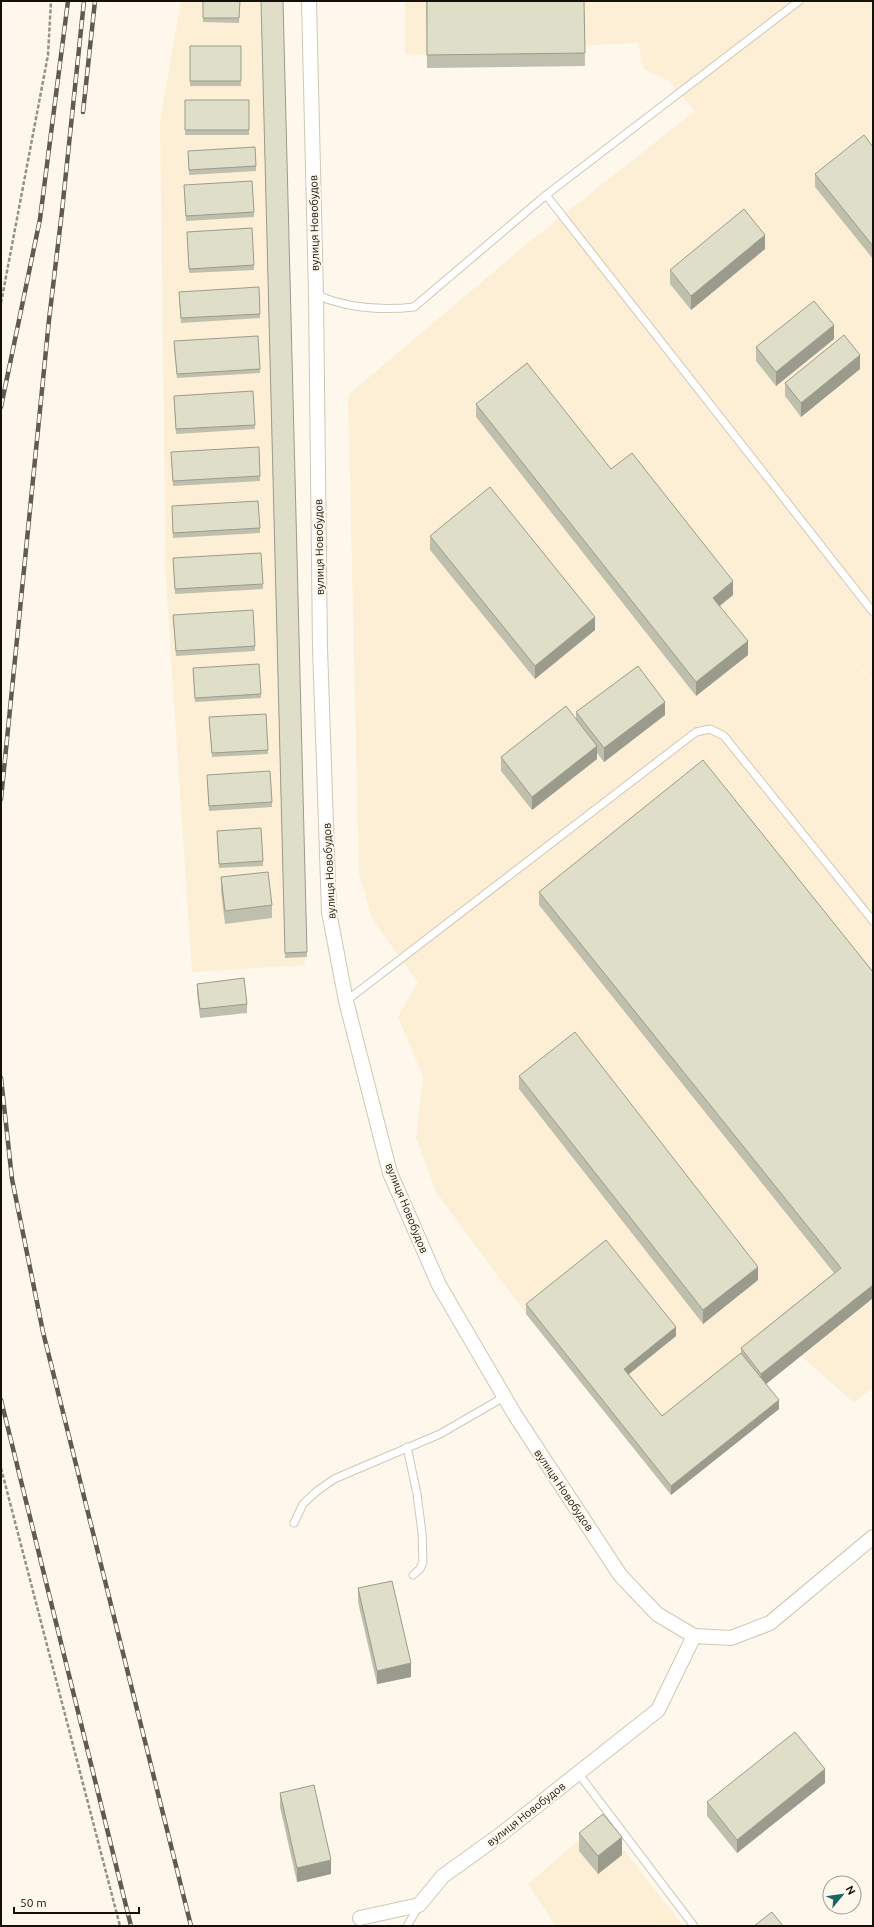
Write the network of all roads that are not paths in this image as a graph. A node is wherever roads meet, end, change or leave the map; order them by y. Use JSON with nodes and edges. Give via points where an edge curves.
{"nodes":[{"id":1,"x":309,"y":1,"type":"edge"},
{"id":2,"x":799,"y":1,"type":"edge"},
{"id":3,"x":546,"y":195,"type":"junction"},
{"id":4,"x":316,"y":295,"type":"junction"},
{"id":5,"x":873,"y":612,"type":"edge"},
{"id":6,"x":873,"y":921,"type":"edge"},
{"id":7,"x":346,"y":1001,"type":"junction"},
{"id":8,"x":504,"y":1398,"type":"junction"},
{"id":9,"x":407,"y":1447,"type":"junction"},
{"id":10,"x":294,"y":1523,"type":"dead end"},
{"id":11,"x":873,"y":1537,"type":"edge"},
{"id":12,"x":413,"y":1575,"type":"dead end"},
{"id":13,"x":694,"y":1636,"type":"junction"},
{"id":14,"x":578,"y":1773,"type":"junction"},
{"id":15,"x":419,"y":1906,"type":"junction"},
{"id":16,"x":360,"y":1918,"type":"dead end"},
{"id":17,"x":407,"y":1926,"type":"edge"},
{"id":18,"x":694,"y":1926,"type":"edge"}],
"edges":[{"from":1,"to":4,"type":"street","name":"вулиця Новобудов"},
{"from":2,"to":3,"type":"lane"},
{"from":3,"to":4,"type":"lane","via":[[414,307],[390,310],[367,308],[338,304]]},
{"from":3,"to":5,"type":"lane"},
{"from":4,"to":7,"type":"street","name":"вулиця Новобудов","via":[[320,648],[329,912]]},
{"from":6,"to":7,"type":"lane","via":[[724,736],[710,729],[696,732]]},
{"from":7,"to":8,"type":"street","name":"вулиця Новобудов","via":[[390,1173],[438,1285]]},
{"from":8,"to":9,"type":"lane","via":[[440,1434]]},
{"from":8,"to":13,"type":"street","name":"вулиця Новобудов","via":[[620,1574],[657,1614]]},
{"from":9,"to":10,"type":"lane","via":[[334,1479],[303,1504]]},
{"from":9,"to":12,"type":"lane","via":[[422,1533],[423,1562]]},
{"from":11,"to":13,"type":"street","name":"вулиця Новобудов","via":[[770,1623],[732,1638]]},
{"from":13,"to":14,"type":"street","name":"вулиця Новобудов","via":[[658,1710]]},
{"from":14,"to":15,"type":"street","name":"вулиця Новобудов","via":[[443,1876]]},
{"from":14,"to":18,"type":"lane"},
{"from":15,"to":16,"type":"street"},
{"from":15,"to":17,"type":"lane"}]}
